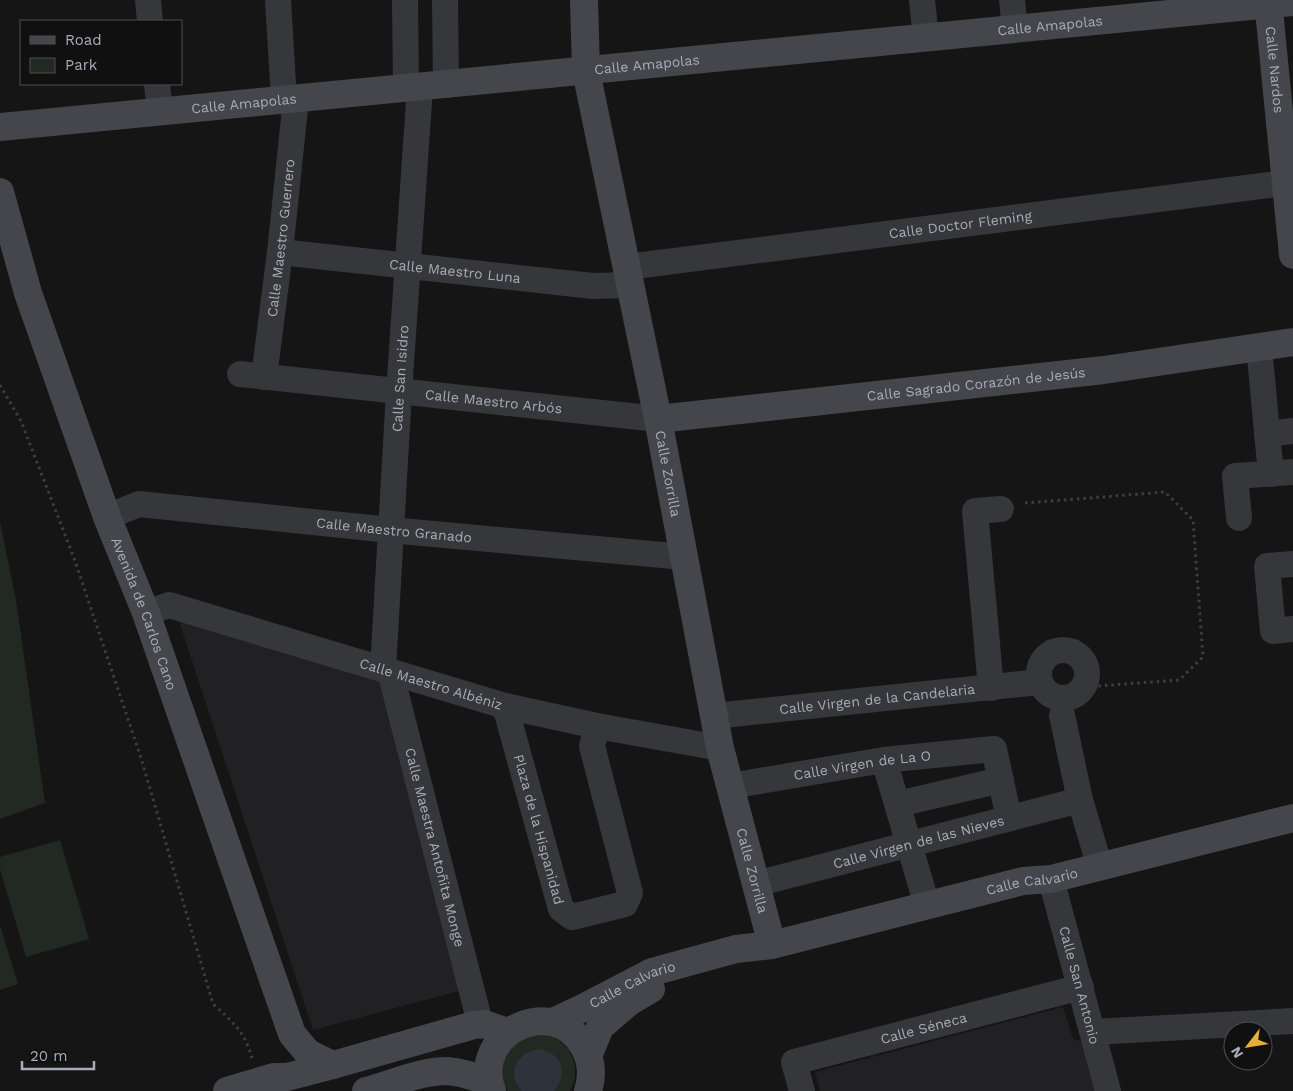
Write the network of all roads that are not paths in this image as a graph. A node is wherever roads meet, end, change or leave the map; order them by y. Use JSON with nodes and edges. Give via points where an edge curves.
{"nodes":[{"id":1,"x":148,"y":0,"type":"edge"},
{"id":2,"x":278,"y":0,"type":"edge"},
{"id":3,"x":405,"y":0,"type":"edge"},
{"id":4,"x":445,"y":0,"type":"edge"},
{"id":5,"x":584,"y":0,"type":"edge"},
{"id":6,"x":922,"y":0,"type":"edge"},
{"id":7,"x":1012,"y":0,"type":"edge"},
{"id":8,"x":1276,"y":2,"type":"edge"},
{"id":9,"x":150,"y":20,"type":"edge"},
{"id":10,"x":1015,"y":29,"type":"junction"},
{"id":11,"x":926,"y":38,"type":"junction"},
{"id":12,"x":586,"y":71,"type":"junction"},
{"id":13,"x":157,"y":85,"type":"edge"},
{"id":14,"x":424,"y":87,"type":"junction"},
{"id":15,"x":290,"y":99,"type":"junction"},
{"id":16,"x":160,"y":112,"type":"junction"},
{"id":17,"x":0,"y":127,"type":"edge"},
{"id":18,"x":1289,"y":183,"type":"edge"},
{"id":19,"x":0,"y":192,"type":"edge"},
{"id":20,"x":280,"y":252,"type":"junction"},
{"id":21,"x":1293,"y":254,"type":"edge"},
{"id":22,"x":408,"y":267,"type":"junction"},
{"id":23,"x":628,"y":276,"type":"junction"},
{"id":24,"x":1293,"y":342,"type":"edge"},
{"id":25,"x":1259,"y":347,"type":"junction"},
{"id":26,"x":252,"y":376,"type":"joint"},
{"id":27,"x":399,"y":392,"type":"junction"},
{"id":28,"x":658,"y":419,"type":"junction"},
{"id":29,"x":1293,"y":431,"type":"edge"},
{"id":30,"x":1267,"y":434,"type":"junction"},
{"id":31,"x":1282,"y":473,"type":"edge"},
{"id":32,"x":1001,"y":509,"type":"road end"},
{"id":33,"x":107,"y":517,"type":"junction"},
{"id":34,"x":1239,"y":518,"type":"dead end"},
{"id":35,"x":390,"y":530,"type":"junction"},
{"id":36,"x":684,"y":557,"type":"junction"},
{"id":37,"x":1293,"y":564,"type":"edge"},
{"id":38,"x":146,"y":613,"type":"junction"},
{"id":39,"x":1293,"y":629,"type":"edge"},
{"id":40,"x":386,"y":670,"type":"junction"},
{"id":41,"x":1040,"y":682,"type":"junction"},
{"id":42,"x":991,"y":688,"type":"junction"},
{"id":43,"x":505,"y":706,"type":"junction"},
{"id":44,"x":1062,"y":715,"type":"dead end"},
{"id":45,"x":714,"y":716,"type":"junction"},
{"id":46,"x":597,"y":726,"type":"junction"},
{"id":47,"x":720,"y":748,"type":"junction"},
{"id":48,"x":884,"y":760,"type":"junction"},
{"id":49,"x":1001,"y":780,"type":"junction"},
{"id":50,"x":730,"y":786,"type":"junction"},
{"id":51,"x":1080,"y":800,"type":"junction"},
{"id":52,"x":898,"y":804,"type":"junction"},
{"id":53,"x":1010,"y":818,"type":"junction"},
{"id":54,"x":1293,"y":818,"type":"edge"},
{"id":55,"x":909,"y":844,"type":"junction"},
{"id":56,"x":1100,"y":867,"type":"junction"},
{"id":57,"x":1051,"y":879,"type":"junction"},
{"id":58,"x":756,"y":884,"type":"junction"},
{"id":59,"x":927,"y":905,"type":"junction"},
{"id":60,"x":772,"y":945,"type":"junction"},
{"id":61,"x":1081,"y":987,"type":"junction"},
{"id":62,"x":1293,"y":1021,"type":"edge"},
{"id":63,"x":553,"y":1022,"type":"junction"},
{"id":64,"x":480,"y":1023,"type":"junction"},
{"id":65,"x":508,"y":1032,"type":"junction"},
{"id":66,"x":1093,"y":1032,"type":"junction"},
{"id":67,"x":292,"y":1034,"type":"junction"},
{"id":68,"x":332,"y":1065,"type":"junction"},
{"id":69,"x":264,"y":1071,"type":"junction"},
{"id":70,"x":592,"y":1078,"type":"edge"},
{"id":71,"x":491,"y":1087,"type":"edge"},
{"id":72,"x":227,"y":1091,"type":"edge"},
{"id":73,"x":366,"y":1091,"type":"edge"},
{"id":74,"x":802,"y":1091,"type":"edge"},
{"id":75,"x":1108,"y":1091,"type":"edge"}],
"edges":[{"from":1,"to":9,"type":"street"},
{"from":2,"to":15,"type":"street","name":"Calle Maestro Guerrero"},
{"from":3,"to":14,"type":"street"},
{"from":4,"to":14,"type":"street"},
{"from":5,"to":12,"type":"street","name":"Calle Zorrilla"},
{"from":6,"to":11,"type":"street"},
{"from":7,"to":10,"type":"street"},
{"from":8,"to":10,"type":"street","name":"Calle Amapolas"},
{"from":8,"to":18,"type":"street","name":"Calle Nardos"},
{"from":10,"to":11,"type":"street","name":"Calle Amapolas"},
{"from":11,"to":12,"type":"street","name":"Calle Amapolas"},
{"from":12,"to":14,"type":"street","name":"Calle Amapolas"},
{"from":12,"to":23,"type":"street","name":"Calle Zorrilla"},
{"from":13,"to":16,"type":"street"},
{"from":14,"to":15,"type":"street","name":"Calle Amapolas"},
{"from":14,"to":22,"type":"street","name":"Calle San Isidro"},
{"from":15,"to":16,"type":"street","name":"Calle Amapolas"},
{"from":15,"to":20,"type":"street","name":"Calle Maestro Guerrero"},
{"from":16,"to":17,"type":"street","name":"Calle Amapolas"},
{"from":18,"to":21,"type":"street","name":"Calle Nardos"},
{"from":18,"to":23,"type":"street","name":"Calle Doctor Fleming"},
{"from":19,"to":33,"type":"street","name":"Avenida de Carlos Cano","via":[[28,293]]},
{"from":20,"to":22,"type":"street","name":"Calle Maestro Luna"},
{"from":20,"to":26,"type":"street","name":"Calle Maestro Guerrero"},
{"from":22,"to":23,"type":"street","name":"Calle Maestro Luna","via":[[593,286]]},
{"from":22,"to":27,"type":"street","name":"Calle San Isidro"},
{"from":23,"to":28,"type":"street","name":"Calle Zorrilla"},
{"from":24,"to":25,"type":"street","name":"Calle Sagrado Corazón de Jesús"},
{"from":25,"to":28,"type":"street","name":"Calle Sagrado Corazón de Jesús","via":[[1104,370]]},
{"from":25,"to":30,"type":"street"},
{"from":26,"to":27,"type":"street","name":"Calle Maestro Arbós"},
{"from":27,"to":28,"type":"street","name":"Calle Maestro Arbós"},
{"from":27,"to":35,"type":"street","name":"Calle San Isidro"},
{"from":28,"to":36,"type":"street","name":"Calle Zorrilla"},
{"from":29,"to":30,"type":"street"},
{"from":30,"to":31,"type":"street"},
{"from":31,"to":34,"type":"street","via":[[1235,476]]},
{"from":32,"to":42,"type":"street","via":[[975,512]]},
{"from":33,"to":35,"type":"street","name":"Calle Maestro Granado","via":[[139,504]]},
{"from":33,"to":38,"type":"street","name":"Avenida de Carlos Cano"},
{"from":35,"to":36,"type":"street","name":"Calle Maestro Granado"},
{"from":35,"to":40,"type":"street","name":"Calle San Isidro"},
{"from":36,"to":45,"type":"street","name":"Calle Zorrilla"},
{"from":37,"to":39,"type":"street","via":[[1268,566],[1272,631]]},
{"from":38,"to":40,"type":"street","name":"Calle Maestro Albéniz","via":[[169,605]]},
{"from":38,"to":67,"type":"street","name":"Avenida de Carlos Cano"},
{"from":40,"to":43,"type":"street","name":"Calle Maestro Albéniz"},
{"from":40,"to":64,"type":"street","name":"Calle Maestra Antoñita Monge"},
{"from":41,"to":41,"type":"street","via":[[1040,666],[1050,654],[1066,650],[1074,652],[1085,664],[1087,680],[1079,693],[1072,697],[1057,698]]},
{"from":41,"to":42,"type":"street","name":"Calle Virgen de la Candelaria"},
{"from":42,"to":45,"type":"street","name":"Calle Virgen de la Candelaria"},
{"from":43,"to":46,"type":"street","name":"Calle Maestro Albéniz"},
{"from":43,"to":46,"type":"street","name":"Plaza de la Hispanidad","via":[[561,909],[572,917],[625,904],[630,893],[592,746]]},
{"from":44,"to":51,"type":"street"},
{"from":45,"to":47,"type":"street","name":"Calle Zorrilla"},
{"from":46,"to":47,"type":"street","name":"Calle Maestro Albéniz"},
{"from":47,"to":50,"type":"street","name":"Calle Zorrilla"},
{"from":48,"to":49,"type":"street","name":"Calle Virgen de La O","via":[[994,749]]},
{"from":48,"to":50,"type":"street","name":"Calle Virgen de La O"},
{"from":48,"to":52,"type":"street"},
{"from":49,"to":52,"type":"street"},
{"from":49,"to":53,"type":"street"},
{"from":50,"to":58,"type":"street","name":"Calle Zorrilla"},
{"from":51,"to":53,"type":"street","name":"Calle Virgen de las Nieves"},
{"from":51,"to":56,"type":"street"},
{"from":52,"to":55,"type":"street"},
{"from":53,"to":55,"type":"street","name":"Calle Virgen de las Nieves"},
{"from":54,"to":56,"type":"street","name":"Calle Calvario"},
{"from":55,"to":58,"type":"street","name":"Calle Virgen de las Nieves"},
{"from":55,"to":59,"type":"street"},
{"from":56,"to":57,"type":"street","name":"Calle Calvario"},
{"from":57,"to":59,"type":"street","name":"Calle Calvario","via":[[1023,881]]},
{"from":57,"to":61,"type":"street","name":"Calle San Antonio"},
{"from":58,"to":60,"type":"street","name":"Calle Zorrilla"},
{"from":59,"to":60,"type":"street","name":"Calle Calvario"},
{"from":60,"to":63,"type":"street","name":"Calle Calvario","via":[[736,949],[652,972]]},
{"from":60,"to":70,"type":"street","name":"Calle Calvario","via":[[738,964],[654,988],[630,1002],[600,1027]]},
{"from":61,"to":66,"type":"street","name":"Calle San Antonio"},
{"from":61,"to":74,"type":"street","name":"Calle Séneca","via":[[794,1062]]},
{"from":62,"to":66,"type":"street"},
{"from":63,"to":65,"type":"street","via":[[522,1024]]},
{"from":63,"to":70,"type":"street","via":[[581,1040]]},
{"from":64,"to":65,"type":"street"},
{"from":64,"to":68,"type":"street"},
{"from":65,"to":71,"type":"street","via":[[491,1055],[488,1068]]},
{"from":66,"to":75,"type":"street","name":"Calle San Antonio"},
{"from":67,"to":68,"type":"street","name":"Avenida de Carlos Cano","via":[[308,1053]]},
{"from":67,"to":69,"type":"street"},
{"from":68,"to":69,"type":"street","via":[[287,1077]]},
{"from":69,"to":72,"type":"street"},
{"from":71,"to":73,"type":"street","via":[[466,1074],[448,1071],[432,1072]]}]}
